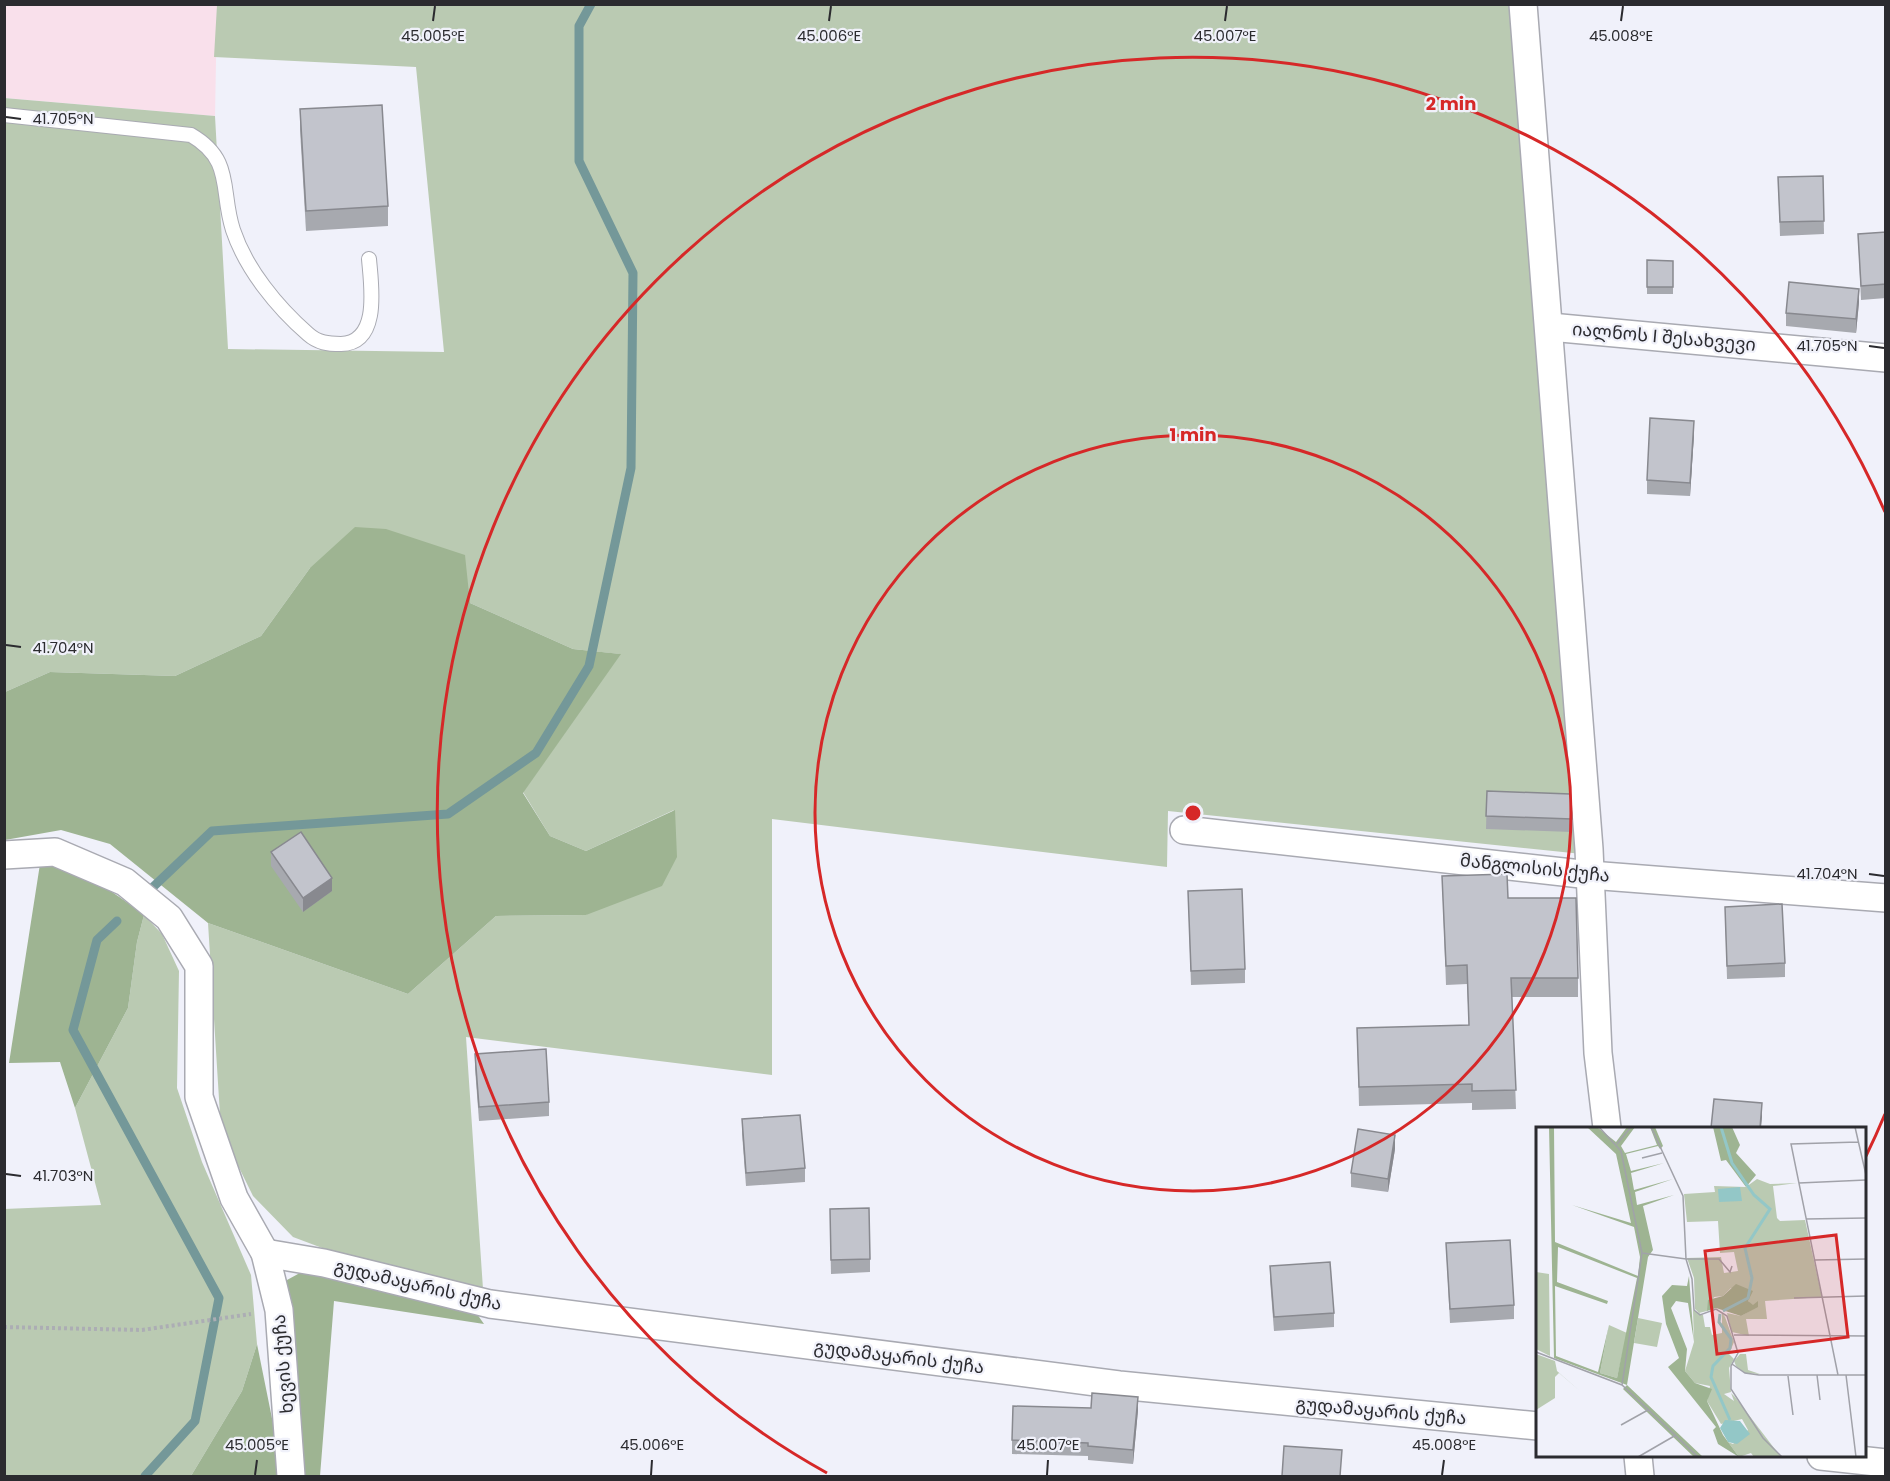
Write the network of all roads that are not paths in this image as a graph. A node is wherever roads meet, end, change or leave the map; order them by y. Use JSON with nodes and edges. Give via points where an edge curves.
{"nodes":[{"id":1,"x":1523,"y":4,"type":"edge"},
{"id":2,"x":4,"y":115,"type":"edge"},
{"id":3,"x":369,"y":259,"type":"dead end"},
{"id":4,"x":1550,"y":327,"type":"junction"},
{"id":5,"x":1886,"y":358,"type":"edge"},
{"id":6,"x":1184,"y":830,"type":"dead end"},
{"id":7,"x":4,"y":855,"type":"edge"},
{"id":8,"x":1590,"y":875,"type":"junction"},
{"id":9,"x":1886,"y":898,"type":"edge"},
{"id":10,"x":1607,"y":1127,"type":"edge"},
{"id":11,"x":265,"y":1253,"type":"junction"},
{"id":12,"x":1536,"y":1426,"type":"edge"},
{"id":13,"x":1638,"y":1457,"type":"edge"},
{"id":14,"x":1837,"y":1457,"type":"edge"},
{"id":15,"x":1886,"y":1463,"type":"edge"},
{"id":16,"x":291,"y":1476,"type":"edge"},
{"id":17,"x":1640,"y":1476,"type":"edge"}],
"edges":[{"from":1,"to":4,"type":"street"},
{"from":2,"to":3,"type":"lane","via":[[191,135],[209,145],[223,174],[233,230],[247,260],[280,307],[309,335],[325,344],[349,344],[365,330],[372,307]]},
{"from":4,"to":5,"type":"street","name":"იალნოს I შესახვევი"},
{"from":4,"to":8,"type":"street"},
{"from":6,"to":8,"type":"street","name":"მანგლისის ქუჩა"},
{"from":7,"to":11,"type":"street","name":"ხევის ქუჩა","via":[[55,852],[124,882],[169,918],[199,966],[200,1097],[234,1198]]},
{"from":8,"to":9,"type":"street","name":"მანგლისის ქუჩა"},
{"from":8,"to":10,"type":"street","via":[[1598,1053]]},
{"from":11,"to":12,"type":"street","name":"გუდამაყარის ქუჩა","via":[[324,1263],[490,1304],[1119,1385]]},
{"from":11,"to":16,"type":"street","name":"ხევის ქუჩა","via":[[279,1310]]},
{"from":13,"to":17,"type":"street"},
{"from":14,"to":15,"type":"street"}]}
